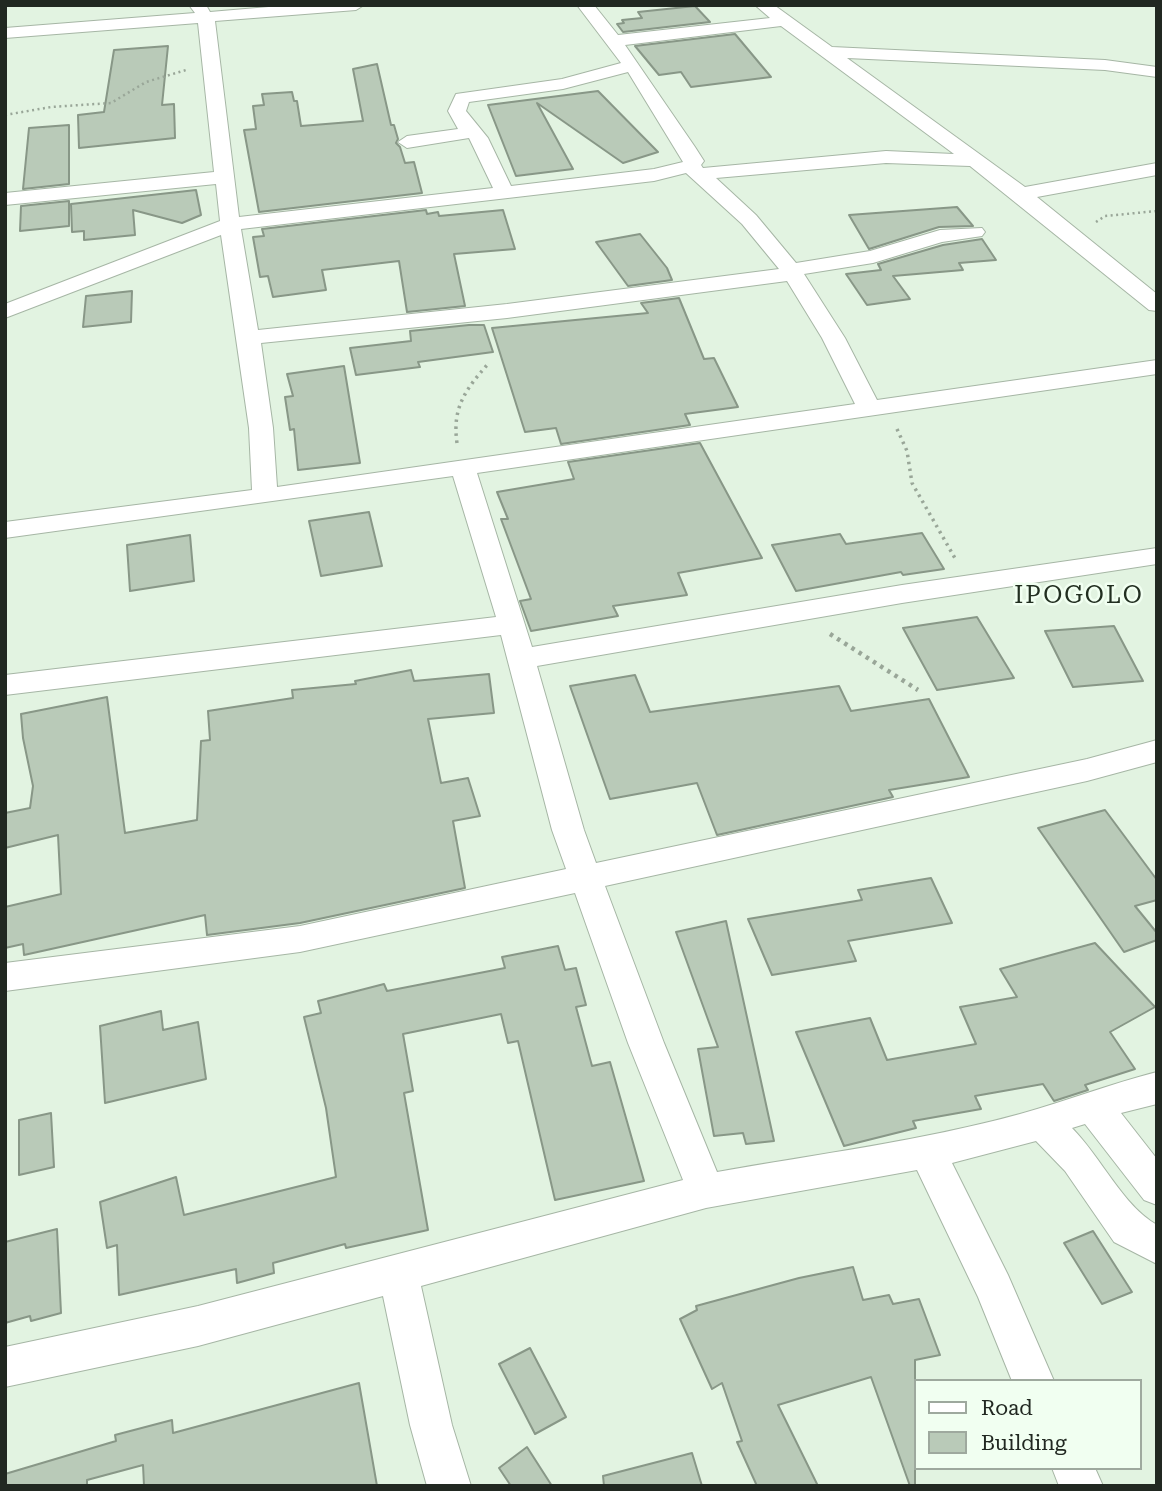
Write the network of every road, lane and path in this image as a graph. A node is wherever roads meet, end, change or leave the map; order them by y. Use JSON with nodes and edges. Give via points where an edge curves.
{"nodes":[{"id":1,"x":356,"y":5,"type":"edge"},
{"id":2,"x":585,"y":5,"type":"edge"},
{"id":3,"x":763,"y":5,"type":"edge"},
{"id":4,"x":202,"y":11,"type":"edge"},
{"id":5,"x":784,"y":21,"type":"junction"},
{"id":6,"x":5,"y":33,"type":"edge"},
{"id":7,"x":613,"y":41,"type":"junction"},
{"id":8,"x":823,"y":52,"type":"junction"},
{"id":9,"x":210,"y":63,"type":"junction"},
{"id":10,"x":632,"y":65,"type":"junction"},
{"id":11,"x":1157,"y":72,"type":"edge"},
{"id":12,"x":5,"y":115,"type":"edge"},
{"id":13,"x":473,"y":132,"type":"junction"},
{"id":14,"x":408,"y":142,"type":"dead end"},
{"id":15,"x":975,"y":160,"type":"junction"},
{"id":16,"x":1157,"y":169,"type":"edge"},
{"id":17,"x":694,"y":170,"type":"junction"},
{"id":18,"x":225,"y":177,"type":"junction"},
{"id":19,"x":505,"y":193,"type":"junction"},
{"id":20,"x":1021,"y":194,"type":"junction"},
{"id":21,"x":5,"y":199,"type":"edge"},
{"id":22,"x":1157,"y":211,"type":"edge"},
{"id":23,"x":232,"y":224,"type":"junction"},
{"id":24,"x":1065,"y":229,"type":"junction"},
{"id":25,"x":975,"y":232,"type":"dead end"},
{"id":26,"x":792,"y":272,"type":"junction"},
{"id":27,"x":1157,"y":305,"type":"edge"},
{"id":28,"x":5,"y":312,"type":"edge"},
{"id":29,"x":249,"y":338,"type":"junction"},
{"id":30,"x":488,"y":364,"type":"dead end"},
{"id":31,"x":1157,"y":367,"type":"edge"},
{"id":32,"x":878,"y":408,"type":"junction"},
{"id":33,"x":463,"y":467,"type":"junction"},
{"id":34,"x":265,"y":496,"type":"junction"},
{"id":35,"x":5,"y":530,"type":"edge"},
{"id":36,"x":1157,"y":556,"type":"edge"},
{"id":37,"x":971,"y":584,"type":"junction"},
{"id":38,"x":802,"y":612,"type":"junction"},
{"id":39,"x":512,"y":624,"type":"junction"},
{"id":40,"x":520,"y":659,"type":"junction"},
{"id":41,"x":5,"y":685,"type":"edge"},
{"id":42,"x":918,"y":690,"type":"dead end"},
{"id":43,"x":1157,"y":751,"type":"edge"},
{"id":44,"x":587,"y":879,"type":"junction"},
{"id":45,"x":5,"y":977,"type":"edge"},
{"id":46,"x":1157,"y":1088,"type":"edge"},
{"id":47,"x":1092,"y":1105,"type":"junction"},
{"id":48,"x":1043,"y":1122,"type":"junction"},
{"id":49,"x":927,"y":1152,"type":"junction"},
{"id":50,"x":1157,"y":1188,"type":"edge"},
{"id":51,"x":706,"y":1191,"type":"junction"},
{"id":52,"x":1157,"y":1246,"type":"edge"},
{"id":53,"x":398,"y":1273,"type":"junction"},
{"id":54,"x":5,"y":1367,"type":"edge"},
{"id":55,"x":1032,"y":1379,"type":"edge"},
{"id":56,"x":1074,"y":1470,"type":"edge"},
{"id":57,"x":449,"y":1486,"type":"edge"},
{"id":58,"x":1081,"y":1486,"type":"edge"}],
"edges":[{"from":1,"to":4,"type":"street"},
{"from":2,"to":7,"type":"street"},
{"from":3,"to":5,"type":"street"},
{"from":4,"to":6,"type":"street"},
{"from":4,"to":9,"type":"street"},
{"from":5,"to":7,"type":"street"},
{"from":5,"to":8,"type":"street"},
{"from":7,"to":10,"type":"street"},
{"from":8,"to":11,"type":"street","via":[[1105,65]]},
{"from":8,"to":15,"type":"street"},
{"from":9,"to":12,"type":"path","via":[[146,82],[116,102]]},
{"from":9,"to":18,"type":"street"},
{"from":10,"to":13,"type":"street","via":[[563,84],[464,97],[457,111]]},
{"from":10,"to":17,"type":"street","via":[[686,147]]},
{"from":13,"to":14,"type":"street"},
{"from":13,"to":19,"type":"street"},
{"from":15,"to":17,"type":"street","via":[[875,157]]},
{"from":15,"to":20,"type":"street"},
{"from":16,"to":20,"type":"street"},
{"from":17,"to":19,"type":"street"},
{"from":17,"to":26,"type":"street","via":[[757,228]]},
{"from":18,"to":21,"type":"street"},
{"from":18,"to":23,"type":"street"},
{"from":19,"to":23,"type":"street"},
{"from":20,"to":24,"type":"street"},
{"from":22,"to":24,"type":"path","via":[[1105,216],[1093,224]]},
{"from":23,"to":28,"type":"street"},
{"from":23,"to":29,"type":"street","via":[[236,277]]},
{"from":24,"to":27,"type":"street"},
{"from":25,"to":26,"type":"street","via":[[940,236],[873,257]]},
{"from":26,"to":29,"type":"street","via":[[508,311]]},
{"from":26,"to":32,"type":"street"},
{"from":29,"to":34,"type":"street"},
{"from":30,"to":33,"type":"path","via":[[463,393],[454,412]]},
{"from":31,"to":32,"type":"street"},
{"from":32,"to":33,"type":"street"},
{"from":32,"to":37,"type":"path","via":[[907,451],[915,489]]},
{"from":33,"to":34,"type":"street"},
{"from":33,"to":39,"type":"street"},
{"from":34,"to":35,"type":"street"},
{"from":36,"to":37,"type":"street"},
{"from":37,"to":38,"type":"street"},
{"from":38,"to":40,"type":"street"},
{"from":38,"to":42,"type":"path","via":[[852,650]]},
{"from":39,"to":40,"type":"street"},
{"from":39,"to":41,"type":"street"},
{"from":40,"to":44,"type":"street","via":[[568,830]]},
{"from":43,"to":44,"type":"street"},
{"from":44,"to":45,"type":"street","via":[[299,939]]},
{"from":44,"to":51,"type":"street"},
{"from":46,"to":47,"type":"street"},
{"from":47,"to":48,"type":"street"},
{"from":47,"to":50,"type":"street"},
{"from":48,"to":49,"type":"street"},
{"from":48,"to":52,"type":"street","via":[[1078,1159],[1128,1229]]},
{"from":49,"to":51,"type":"street"},
{"from":49,"to":55,"type":"street","via":[[994,1288]]},
{"from":51,"to":53,"type":"street"},
{"from":53,"to":54,"type":"street","via":[[198,1326]]},
{"from":53,"to":57,"type":"street"},
{"from":56,"to":58,"type":"street"}]}
